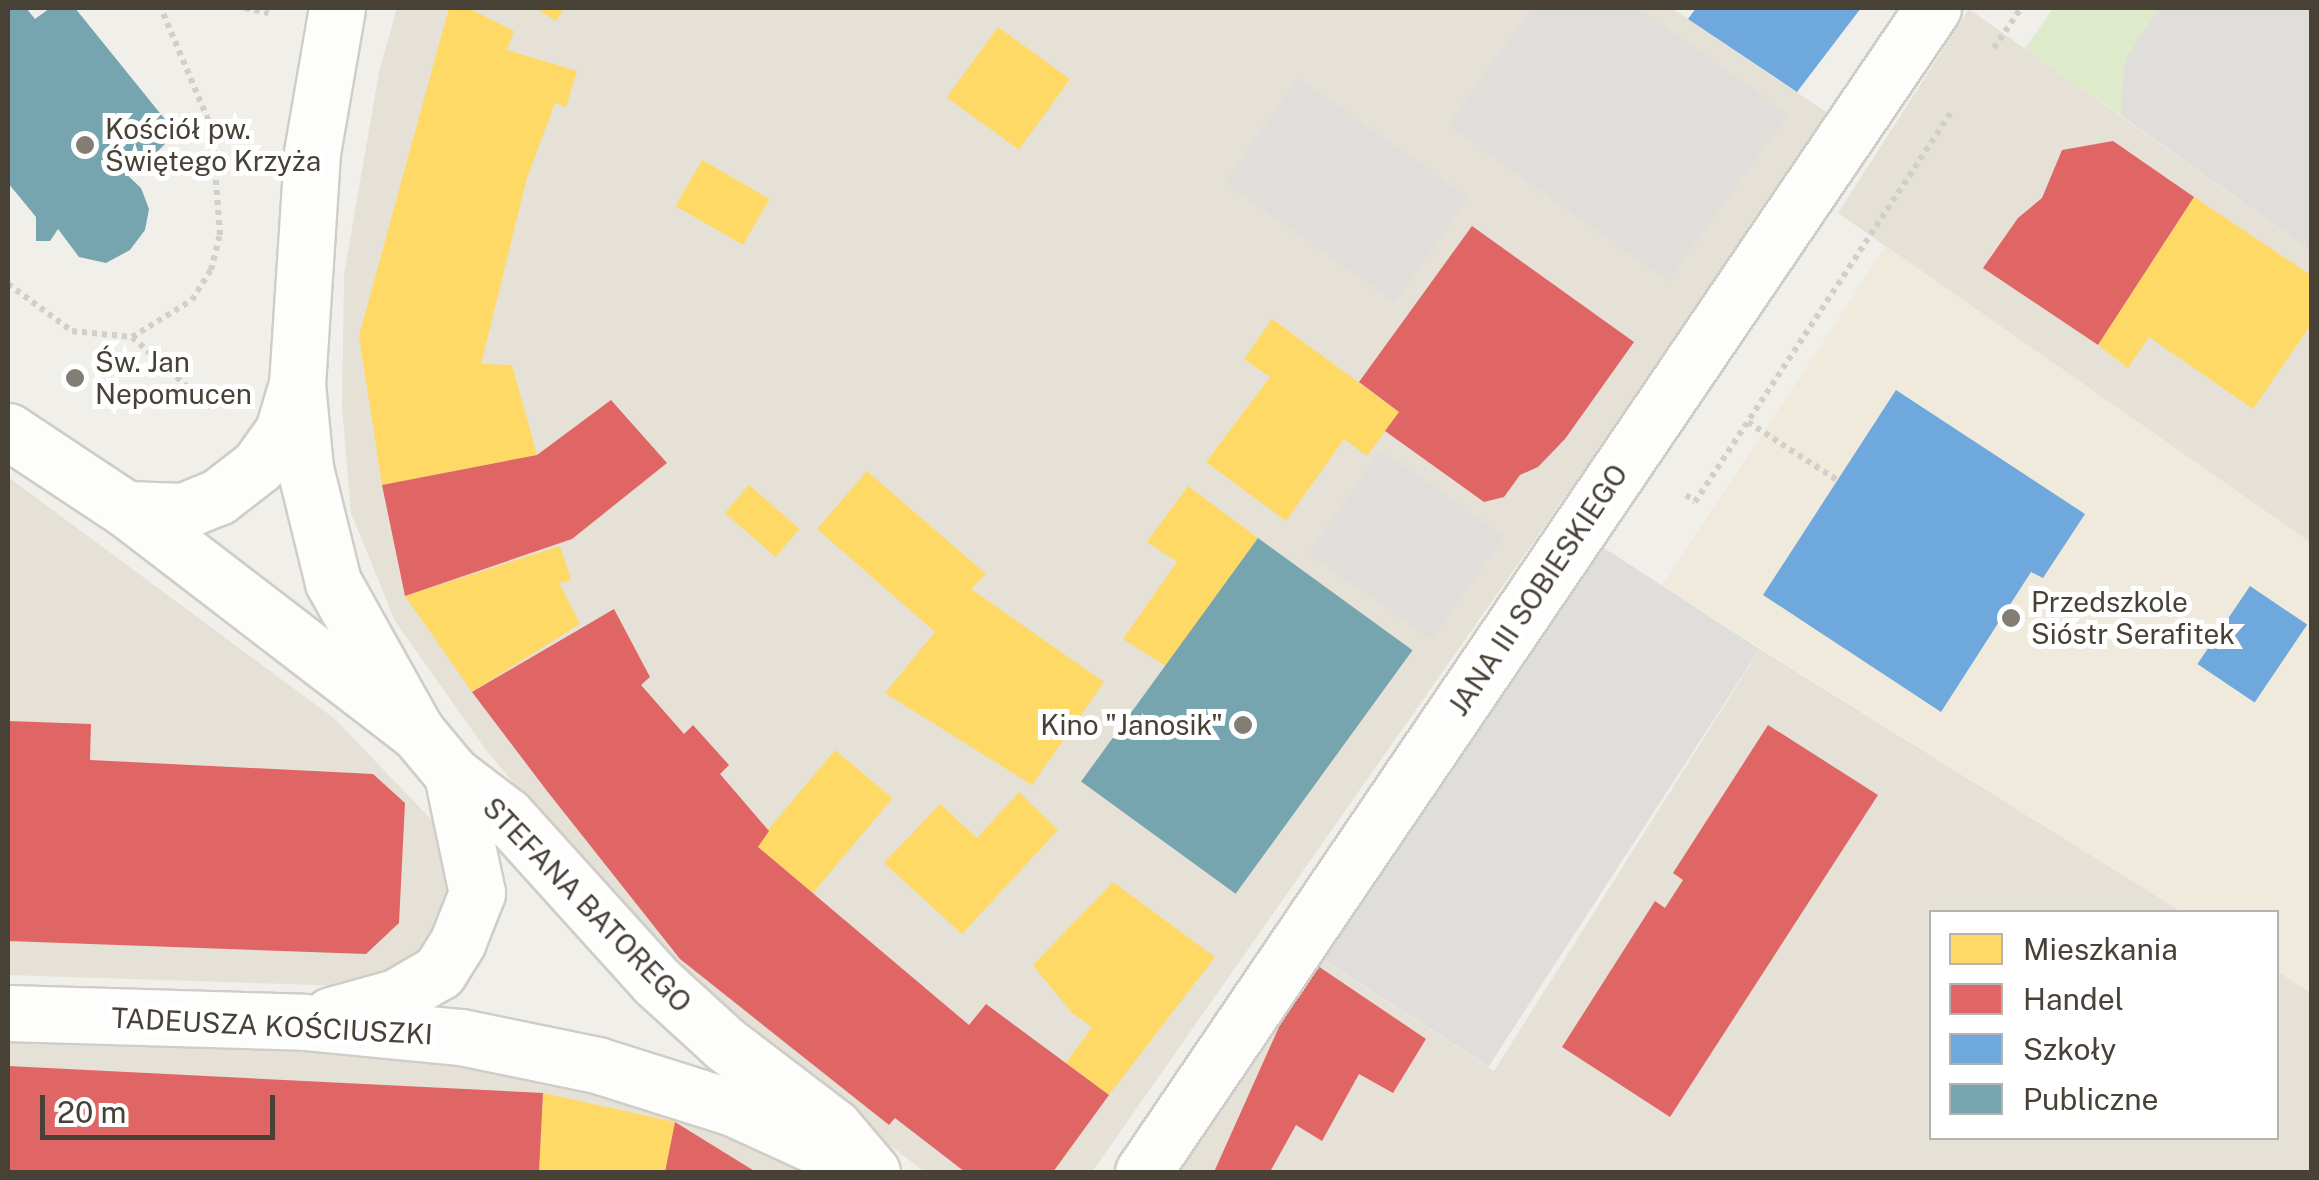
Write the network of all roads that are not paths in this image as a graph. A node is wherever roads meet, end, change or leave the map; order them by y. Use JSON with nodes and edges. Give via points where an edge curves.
{"nodes":[{"id":1,"x":337,"y":8,"type":"edge"},
{"id":2,"x":1933,"y":8,"type":"edge"},
{"id":3,"x":297,"y":384,"type":"junction"},
{"id":4,"x":8,"y":431,"type":"edge"},
{"id":5,"x":126,"y":509,"type":"junction"},
{"id":6,"x":418,"y":732,"type":"junction"},
{"id":7,"x":452,"y":774,"type":"junction"},
{"id":8,"x":8,"y":1013,"type":"edge"},
{"id":9,"x":304,"y":1022,"type":"junction"},
{"id":10,"x":1151,"y":1160,"type":"edge"},
{"id":11,"x":873,"y":1172,"type":"edge"}],
"edges":[{"from":1,"to":3,"type":"street","via":[[312,153]]},
{"from":2,"to":10,"type":"street","name":"JANA III SOBIESKIEGO"},
{"from":3,"to":5,"type":"street","via":[[283,431],[258,466],[218,497],[183,511]]},
{"from":3,"to":6,"type":"street","via":[[305,468],[333,582]]},
{"from":4,"to":5,"type":"street","name":"STEFANA BATOREGO"},
{"from":5,"to":6,"type":"street","name":"STEFANA BATOREGO"},
{"from":6,"to":7,"type":"street","name":"STEFANA BATOREGO"},
{"from":7,"to":9,"type":"street","via":[[477,893],[458,941],[438,972],[396,997]]},
{"from":7,"to":11,"type":"street","name":"STEFANA BATOREGO","via":[[507,816],[656,981],[834,1127]]},
{"from":8,"to":9,"type":"street","name":"TADEUSZA KOŚCIUSZKI"},
{"from":9,"to":11,"type":"street","name":"TADEUSZA KOŚCIUSZKI","via":[[461,1037],[597,1065],[733,1108]]}]}
